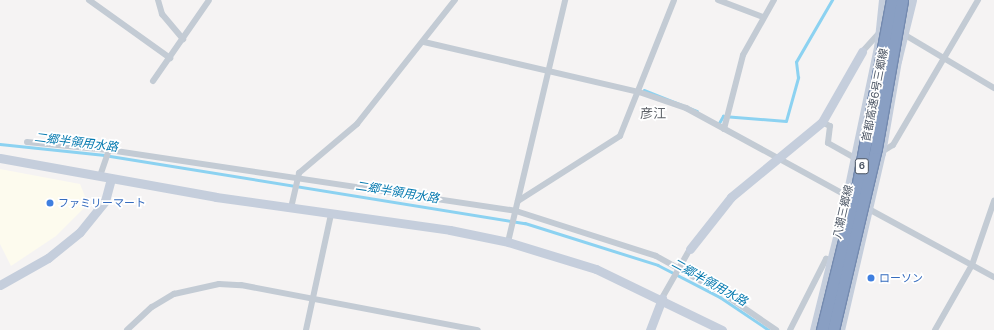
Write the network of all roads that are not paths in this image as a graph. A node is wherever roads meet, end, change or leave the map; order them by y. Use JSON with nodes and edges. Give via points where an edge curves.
{"nodes":[{"id":1,"x":89,"y":0,"type":"edge"},
{"id":2,"x":158,"y":0,"type":"edge"},
{"id":3,"x":209,"y":0,"type":"edge"},
{"id":4,"x":456,"y":0,"type":"edge"},
{"id":5,"x":565,"y":0,"type":"edge"},
{"id":6,"x":674,"y":0,"type":"edge"},
{"id":7,"x":718,"y":0,"type":"edge"},
{"id":8,"x":774,"y":0,"type":"edge"},
{"id":9,"x":883,"y":0,"type":"edge"},
{"id":10,"x":888,"y":0,"type":"edge"},
{"id":11,"x":892,"y":0,"type":"edge"},
{"id":12,"x":902,"y":0,"type":"edge"},
{"id":13,"x":907,"y":0,"type":"edge"},
{"id":14,"x":912,"y":0,"type":"edge"},
{"id":15,"x":978,"y":0,"type":"edge"},
{"id":16,"x":763,"y":17,"type":"junction"},
{"id":17,"x":879,"y":33,"type":"junction"},
{"id":18,"x":905,"y":34,"type":"junction"},
{"id":19,"x":183,"y":39,"type":"junction"},
{"id":20,"x":424,"y":42,"type":"junction"},
{"id":21,"x":878,"y":48,"type":"junction"},
{"id":22,"x":862,"y":52,"type":"joint"},
{"id":23,"x":170,"y":58,"type":"junction"},
{"id":24,"x":943,"y":58,"type":"junction"},
{"id":25,"x":896,"y":63,"type":"junction"},
{"id":26,"x":549,"y":71,"type":"junction"},
{"id":27,"x":153,"y":81,"type":"dead end"},
{"id":28,"x":994,"y":88,"type":"edge"},
{"id":29,"x":639,"y":92,"type":"junction"},
{"id":30,"x":822,"y":122,"type":"junction"},
{"id":31,"x":724,"y":129,"type":"junction"},
{"id":32,"x":28,"y":142,"type":"dead end"},
{"id":33,"x":109,"y":150,"type":"junction"},
{"id":34,"x":881,"y":153,"type":"junction"},
{"id":35,"x":855,"y":156,"type":"junction"},
{"id":36,"x":0,"y":158,"type":"edge"},
{"id":37,"x":778,"y":159,"type":"junction"},
{"id":38,"x":100,"y":176,"type":"junction"},
{"id":39,"x":297,"y":177,"type":"junction"},
{"id":40,"x":111,"y":179,"type":"junction"},
{"id":41,"x":847,"y":197,"type":"junction"},
{"id":42,"x":518,"y":201,"type":"junction"},
{"id":43,"x":994,"y":201,"type":"edge"},
{"id":44,"x":291,"y":208,"type":"junction"},
{"id":45,"x":869,"y":209,"type":"junction"},
{"id":46,"x":516,"y":211,"type":"junction"},
{"id":47,"x":331,"y":214,"type":"junction"},
{"id":48,"x":508,"y":242,"type":"junction"},
{"id":49,"x":690,"y":248,"type":"joint"},
{"id":50,"x":832,"y":262,"type":"junction"},
{"id":51,"x":972,"y":265,"type":"junction"},
{"id":52,"x":856,"y":267,"type":"junction"},
{"id":53,"x":676,"y":268,"type":"junction"},
{"id":54,"x":994,"y":277,"type":"edge"},
{"id":55,"x":0,"y":285,"type":"edge"},
{"id":56,"x":313,"y":298,"type":"junction"},
{"id":57,"x":662,"y":298,"type":"junction"},
{"id":58,"x":127,"y":330,"type":"edge"},
{"id":59,"x":306,"y":330,"type":"edge"},
{"id":60,"x":478,"y":330,"type":"edge"},
{"id":61,"x":650,"y":330,"type":"edge"},
{"id":62,"x":722,"y":330,"type":"edge"},
{"id":63,"x":776,"y":330,"type":"edge"},
{"id":64,"x":790,"y":330,"type":"edge"},
{"id":65,"x":814,"y":330,"type":"edge"},
{"id":66,"x":822,"y":330,"type":"edge"},
{"id":67,"x":833,"y":330,"type":"edge"},
{"id":68,"x":840,"y":330,"type":"edge"},
{"id":69,"x":936,"y":330,"type":"edge"}],
"edges":[{"from":1,"to":23,"type":"street"},
{"from":2,"to":19,"type":"street","via":[[162,14]]},
{"from":3,"to":19,"type":"street"},
{"from":4,"to":20,"type":"street"},
{"from":5,"to":26,"type":"street"},
{"from":6,"to":29,"type":"street"},
{"from":7,"to":16,"type":"street"},
{"from":8,"to":16,"type":"street"},
{"from":9,"to":17,"type":"street"},
{"from":10,"to":21,"type":"street","name":"八潮三郷線"},
{"from":11,"to":66,"type":"highway","name":"首都高速6号三郷線","number":"6","bridge":true,"via":[[857,188]]},
{"from":12,"to":67,"type":"highway","name":"首都高速6号三郷線","number":"6","bridge":true,"via":[[876,148]]},
{"from":13,"to":25,"type":"street"},
{"from":14,"to":18,"type":"street"},
{"from":15,"to":24,"type":"street"},
{"from":16,"to":31,"type":"street","via":[[743,55]]},
{"from":17,"to":21,"type":"street"},
{"from":17,"to":22,"type":"street"},
{"from":18,"to":24,"type":"street"},
{"from":18,"to":25,"type":"street"},
{"from":19,"to":23,"type":"street"},
{"from":20,"to":26,"type":"street"},
{"from":20,"to":39,"type":"street","via":[[357,124]]},
{"from":21,"to":35,"type":"street","name":"八潮三郷線"},
{"from":22,"to":30,"type":"street"},
{"from":23,"to":27,"type":"street"},
{"from":24,"to":28,"type":"street"},
{"from":24,"to":34,"type":"street","via":[[893,145]]},
{"from":25,"to":34,"type":"street"},
{"from":26,"to":29,"type":"street"},
{"from":26,"to":42,"type":"street"},
{"from":29,"to":31,"type":"street","via":[[686,108]]},
{"from":29,"to":42,"type":"street","via":[[620,136]]},
{"from":30,"to":35,"type":"street","via":[[830,126],[828,143]]},
{"from":30,"to":37,"type":"street"},
{"from":31,"to":37,"type":"street"},
{"from":32,"to":33,"type":"street"},
{"from":33,"to":38,"type":"street"},
{"from":33,"to":39,"type":"street"},
{"from":34,"to":35,"type":"street","via":[[861,150]]},
{"from":34,"to":45,"type":"street"},
{"from":35,"to":41,"type":"street","name":"八潮三郷線"},
{"from":36,"to":38,"type":"street"},
{"from":37,"to":41,"type":"street"},
{"from":37,"to":49,"type":"street","via":[[722,207]]},
{"from":38,"to":40,"type":"street"},
{"from":39,"to":44,"type":"street"},
{"from":39,"to":46,"type":"street"},
{"from":40,"to":44,"type":"street"},
{"from":40,"to":55,"type":"street","via":[[100,209],[76,236],[48,258]]},
{"from":41,"to":45,"type":"street"},
{"from":41,"to":50,"type":"street","name":"八潮三郷線"},
{"from":42,"to":46,"type":"street"},
{"from":43,"to":51,"type":"street"},
{"from":44,"to":47,"type":"street"},
{"from":45,"to":51,"type":"street"},
{"from":45,"to":52,"type":"street"},
{"from":46,"to":48,"type":"street"},
{"from":46,"to":53,"type":"street","via":[[648,254]]},
{"from":47,"to":48,"type":"street","via":[[450,230]]},
{"from":47,"to":56,"type":"street"},
{"from":48,"to":57,"type":"street","via":[[596,270]]},
{"from":49,"to":53,"type":"street"},
{"from":50,"to":52,"type":"street","via":[[836,271],[848,273]]},
{"from":50,"to":64,"type":"street","via":[[826,259]]},
{"from":50,"to":65,"type":"street","name":"八潮三郷線"},
{"from":51,"to":54,"type":"street"},
{"from":51,"to":69,"type":"street"},
{"from":52,"to":68,"type":"street"},
{"from":53,"to":57,"type":"street"},
{"from":53,"to":63,"type":"street"},
{"from":56,"to":58,"type":"street","via":[[241,285],[204,285],[174,294],[152,307]]},
{"from":56,"to":59,"type":"street"},
{"from":56,"to":60,"type":"street"},
{"from":57,"to":61,"type":"street"},
{"from":57,"to":62,"type":"street"}]}
